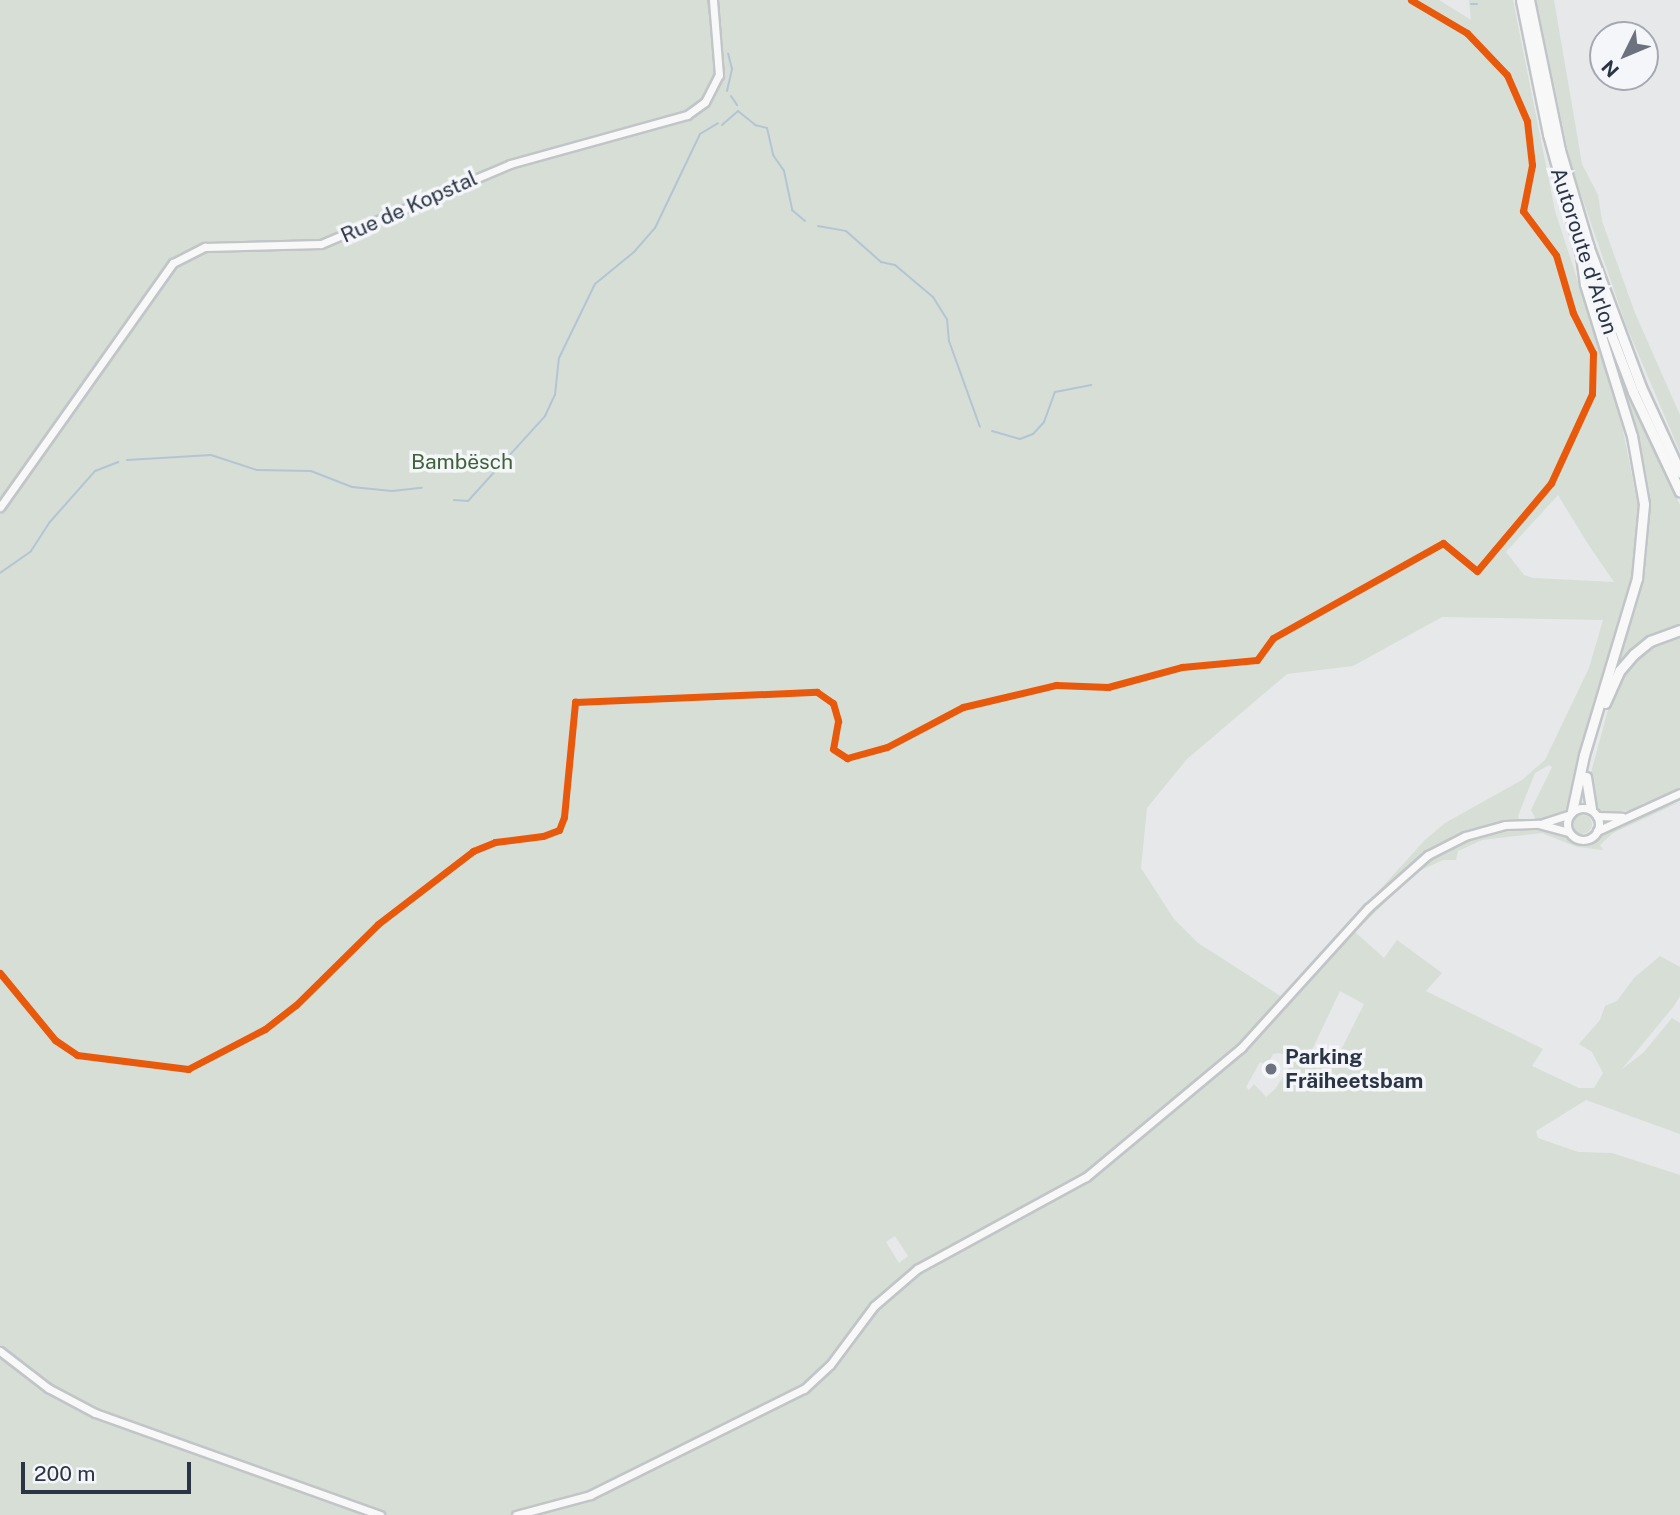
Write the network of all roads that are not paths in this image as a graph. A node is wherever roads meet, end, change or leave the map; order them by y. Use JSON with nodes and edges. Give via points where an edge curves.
{"nodes":[{"id":1,"x":713,"y":0,"type":"edge"},
{"id":2,"x":1521,"y":0,"type":"edge"},
{"id":3,"x":1529,"y":0,"type":"edge"},
{"id":4,"x":1581,"y":255,"type":"junction"},
{"id":5,"x":1657,"y":424,"type":"junction"},
{"id":6,"x":1680,"y":460,"type":"edge"},
{"id":7,"x":1680,"y":472,"type":"edge"},
{"id":8,"x":1680,"y":492,"type":"edge"},
{"id":9,"x":0,"y":507,"type":"edge"},
{"id":10,"x":1680,"y":630,"type":"edge"},
{"id":11,"x":1680,"y":793,"type":"edge"},
{"id":12,"x":1570,"y":813,"type":"junction"},
{"id":13,"x":1594,"y":813,"type":"junction"},
{"id":14,"x":1626,"y":817,"type":"junction"},
{"id":15,"x":1539,"y":824,"type":"junction"},
{"id":16,"x":1597,"y":831,"type":"junction"},
{"id":17,"x":1569,"y":832,"type":"junction"},
{"id":18,"x":0,"y":1351,"type":"edge"},
{"id":19,"x":380,"y":1515,"type":"edge"},
{"id":20,"x":516,"y":1515,"type":"edge"}],
"edges":[{"from":1,"to":9,"type":"main road","name":"Rue de Kopstal","via":[[719,75],[705,102],[687,115],[510,164],[321,244],[205,247],[173,263]]},
{"from":2,"to":4,"type":"highway","name":"Autoroute d'Arlon","via":[[1541,103]]},
{"from":3,"to":5,"type":"highway","name":"Autoroute d'Arlon","via":[[1560,150],[1589,248]]},
{"from":4,"to":8,"type":"highway","name":"Autoroute d'Arlon","via":[[1633,392]]},
{"from":4,"to":12,"type":"highway","via":[[1585,284],[1632,436],[1644,504],[1637,578]]},
{"from":5,"to":6,"type":"highway"},
{"from":5,"to":7,"type":"highway","name":"Autoroute d'Arlon"},
{"from":10,"to":13,"type":"highway","via":[[1650,640],[1634,654],[1608,694],[1586,779]]},
{"from":11,"to":14,"type":"main road"},
{"from":12,"to":13,"type":"main road"},
{"from":12,"to":15,"type":"main road"},
{"from":12,"to":17,"type":"main road"},
{"from":13,"to":14,"type":"main road"},
{"from":13,"to":16,"type":"main road"},
{"from":14,"to":16,"type":"main road"},
{"from":15,"to":17,"type":"main road"},
{"from":15,"to":20,"type":"main road","via":[[1474,833],[1410,867],[1241,1048],[1086,1177],[917,1269],[874,1306],[830,1365],[797,1394],[678,1447],[590,1495]]},
{"from":16,"to":17,"type":"main road","via":[[1581,840]]},
{"from":18,"to":19,"type":"main road","via":[[48,1388],[95,1413]]}]}
